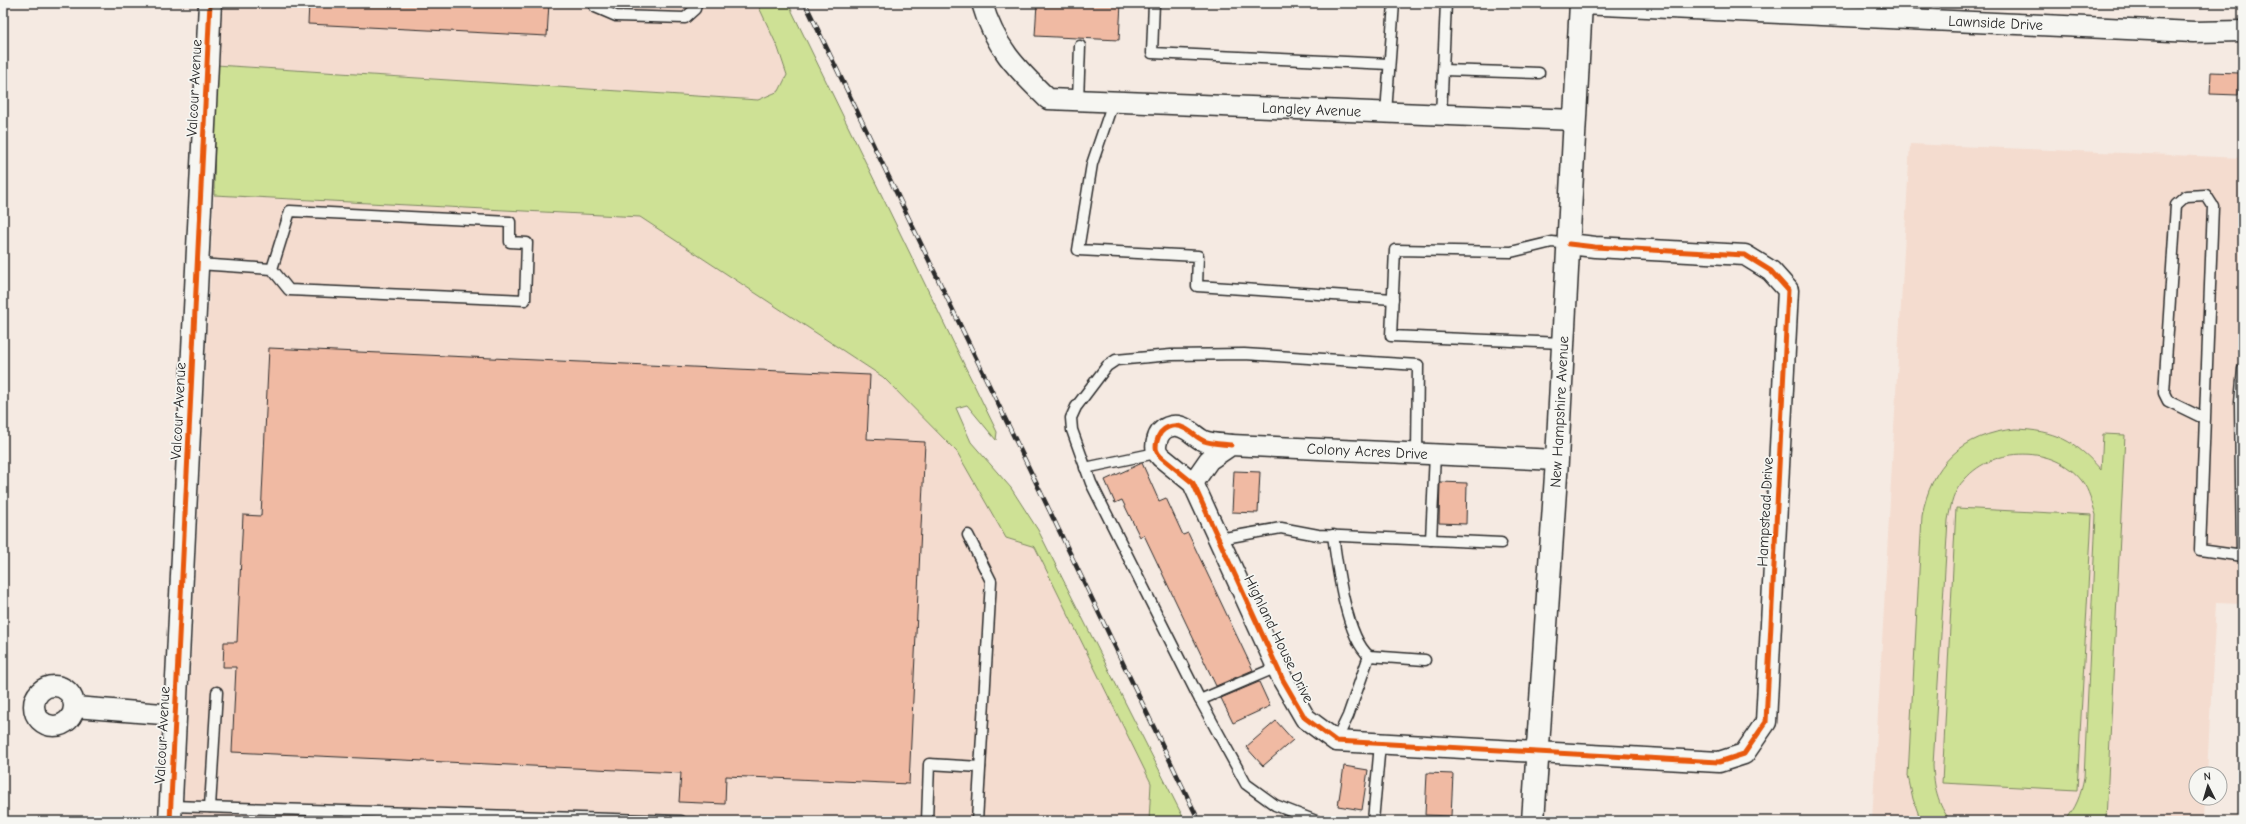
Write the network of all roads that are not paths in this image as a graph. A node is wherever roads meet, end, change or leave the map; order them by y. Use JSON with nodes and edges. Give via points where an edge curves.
{"nodes":[{"id":1,"x":210,"y":3,"type":"edge"},
{"id":2,"x":595,"y":3,"type":"edge"},
{"id":3,"x":696,"y":3,"type":"edge"},
{"id":4,"x":982,"y":3,"type":"edge"},
{"id":5,"x":1154,"y":3,"type":"edge"},
{"id":6,"x":1394,"y":3,"type":"edge"},
{"id":7,"x":1446,"y":3,"type":"edge"},
{"id":8,"x":1581,"y":4,"type":"edge"},
{"id":9,"x":2243,"y":31,"type":"edge"},
{"id":10,"x":1080,"y":46,"type":"dead end"},
{"id":11,"x":1389,"y":64,"type":"junction"},
{"id":12,"x":1443,"y":70,"type":"junction"},
{"id":13,"x":1539,"y":73,"type":"dead end"},
{"id":14,"x":1078,"y":100,"type":"junction"},
{"id":15,"x":1113,"y":102,"type":"junction"},
{"id":16,"x":1386,"y":113,"type":"junction"},
{"id":17,"x":1442,"y":116,"type":"junction"},
{"id":18,"x":1575,"y":120,"type":"junction"},
{"id":19,"x":1569,"y":244,"type":"junction"},
{"id":20,"x":198,"y":264,"type":"junction"},
{"id":21,"x":272,"y":269,"type":"junction"},
{"id":22,"x":1393,"y":300,"type":"junction"},
{"id":23,"x":1564,"y":343,"type":"junction"},
{"id":24,"x":2243,"y":370,"type":"edge"},
{"id":25,"x":2205,"y":419,"type":"junction"},
{"id":26,"x":1231,"y":445,"type":"junction"},
{"id":27,"x":1156,"y":453,"type":"junction"},
{"id":28,"x":1426,"y":454,"type":"junction"},
{"id":29,"x":1557,"y":460,"type":"junction"},
{"id":30,"x":1085,"y":468,"type":"junction"},
{"id":31,"x":1193,"y":483,"type":"junction"},
{"id":32,"x":968,"y":535,"type":"dead end"},
{"id":33,"x":1333,"y":535,"type":"junction"},
{"id":34,"x":1218,"y":539,"type":"junction"},
{"id":35,"x":1431,"y":540,"type":"junction"},
{"id":36,"x":1501,"y":543,"type":"dead end"},
{"id":37,"x":2243,"y":556,"type":"edge"},
{"id":38,"x":1369,"y":656,"type":"junction"},
{"id":39,"x":1425,"y":660,"type":"dead end"},
{"id":40,"x":1277,"y":667,"type":"junction"},
{"id":41,"x":217,"y":692,"type":"dead end"},
{"id":42,"x":1200,"y":700,"type":"junction"},
{"id":43,"x":75,"y":707,"type":"dead end"},
{"id":44,"x":175,"y":715,"type":"junction"},
{"id":45,"x":1336,"y":741,"type":"junction"},
{"id":46,"x":1380,"y":744,"type":"junction"},
{"id":47,"x":1538,"y":751,"type":"junction"},
{"id":48,"x":980,"y":767,"type":"junction"},
{"id":49,"x":210,"y":807,"type":"junction"},
{"id":50,"x":171,"y":814,"type":"edge"},
{"id":51,"x":681,"y":821,"type":"edge"},
{"id":52,"x":926,"y":821,"type":"edge"},
{"id":53,"x":977,"y":821,"type":"edge"},
{"id":54,"x":1316,"y":821,"type":"edge"},
{"id":55,"x":1373,"y":821,"type":"edge"},
{"id":56,"x":1533,"y":821,"type":"edge"}],
"edges":[{"from":1,"to":20,"type":"street","name":"Valcour Avenue"},
{"from":2,"to":3,"type":"lane","via":[[595,7],[616,16],[685,18],[695,9]]},
{"from":4,"to":14,"type":"street","name":"Langley Avenue","via":[[988,24],[1016,68],[1048,99]]},
{"from":5,"to":11,"type":"lane","via":[[1152,53]]},
{"from":6,"to":11,"type":"lane"},
{"from":7,"to":12,"type":"lane"},
{"from":8,"to":9,"type":"street","name":"Lawnside Drive","via":[[2194,32]]},
{"from":8,"to":18,"type":"street","name":"New Hampshire Avenue"},
{"from":10,"to":14,"type":"lane"},
{"from":11,"to":16,"type":"lane"},
{"from":12,"to":13,"type":"lane"},
{"from":12,"to":17,"type":"lane"},
{"from":14,"to":15,"type":"street","name":"Langley Avenue"},
{"from":15,"to":16,"type":"street","name":"Langley Avenue"},
{"from":15,"to":22,"type":"lane","via":[[1092,164],[1078,250],[1198,256],[1197,286]]},
{"from":16,"to":17,"type":"street","name":"Langley Avenue"},
{"from":17,"to":18,"type":"street","name":"Langley Avenue"},
{"from":18,"to":19,"type":"street","name":"New Hampshire Avenue"},
{"from":19,"to":22,"type":"lane","via":[[1552,242],[1511,252],[1395,250]]},
{"from":19,"to":23,"type":"street","name":"New Hampshire Avenue"},
{"from":19,"to":47,"type":"street","name":"Hampstead Drive","via":[[1745,254],[1771,271],[1788,290],[1766,722],[1744,754],[1719,762]]},
{"from":20,"to":21,"type":"lane"},
{"from":20,"to":44,"type":"street","name":"Valcour Avenue"},
{"from":21,"to":21,"type":"lane","via":[[290,211],[510,222],[510,242],[527,242],[525,300],[289,290]]},
{"from":22,"to":23,"type":"lane","via":[[1392,336]]},
{"from":23,"to":29,"type":"street","name":"New Hampshire Avenue"},
{"from":24,"to":37,"type":"lane","via":[[2240,433]]},
{"from":25,"to":25,"type":"lane","via":[[2213,206],[2206,195],[2186,196],[2176,205],[2164,392],[2168,401]]},
{"from":25,"to":37,"type":"lane","via":[[2200,550]]},
{"from":26,"to":27,"type":"street","name":"Colony Acres Drive","via":[[1203,441],[1184,428],[1172,426],[1163,428],[1158,435]]},
{"from":26,"to":28,"type":"street","name":"Colony Acres Drive"},
{"from":26,"to":31,"type":"street","via":[[1209,460]]},
{"from":27,"to":30,"type":"lane"},
{"from":27,"to":31,"type":"street"},
{"from":28,"to":29,"type":"street","name":"Colony Acres Drive"},
{"from":28,"to":30,"type":"lane","via":[[1418,365],[1244,354],[1171,355],[1116,360],[1107,366],[1076,407],[1071,418],[1072,430]]},
{"from":28,"to":35,"type":"lane"},
{"from":29,"to":47,"type":"street","name":"New Hampshire Avenue"},
{"from":30,"to":42,"type":"lane"},
{"from":31,"to":34,"type":"street","name":"Highland House Drive"},
{"from":32,"to":48,"type":"lane","via":[[991,581]]},
{"from":33,"to":34,"type":"lane","via":[[1281,528]]},
{"from":33,"to":35,"type":"lane"},
{"from":33,"to":38,"type":"lane","via":[[1344,605],[1362,650]]},
{"from":34,"to":40,"type":"street","name":"Highland House Drive"},
{"from":35,"to":36,"type":"lane"},
{"from":38,"to":39,"type":"lane"},
{"from":38,"to":45,"type":"lane","via":[[1348,716]]},
{"from":40,"to":42,"type":"lane"},
{"from":40,"to":45,"type":"street","name":"Highland House Drive","via":[[1305,718]]},
{"from":41,"to":49,"type":"lane"},
{"from":42,"to":54,"type":"lane","via":[[1246,784],[1275,805]]},
{"from":43,"to":44,"type":"street"},
{"from":44,"to":50,"type":"street","name":"Valcour Avenue"},
{"from":45,"to":46,"type":"street"},
{"from":46,"to":47,"type":"street"},
{"from":46,"to":55,"type":"lane"},
{"from":47,"to":56,"type":"street","name":"New Hampshire Avenue"},
{"from":48,"to":52,"type":"lane","via":[[929,764]]},
{"from":48,"to":53,"type":"lane"},
{"from":49,"to":50,"type":"lane"},
{"from":49,"to":51,"type":"lane"}]}
